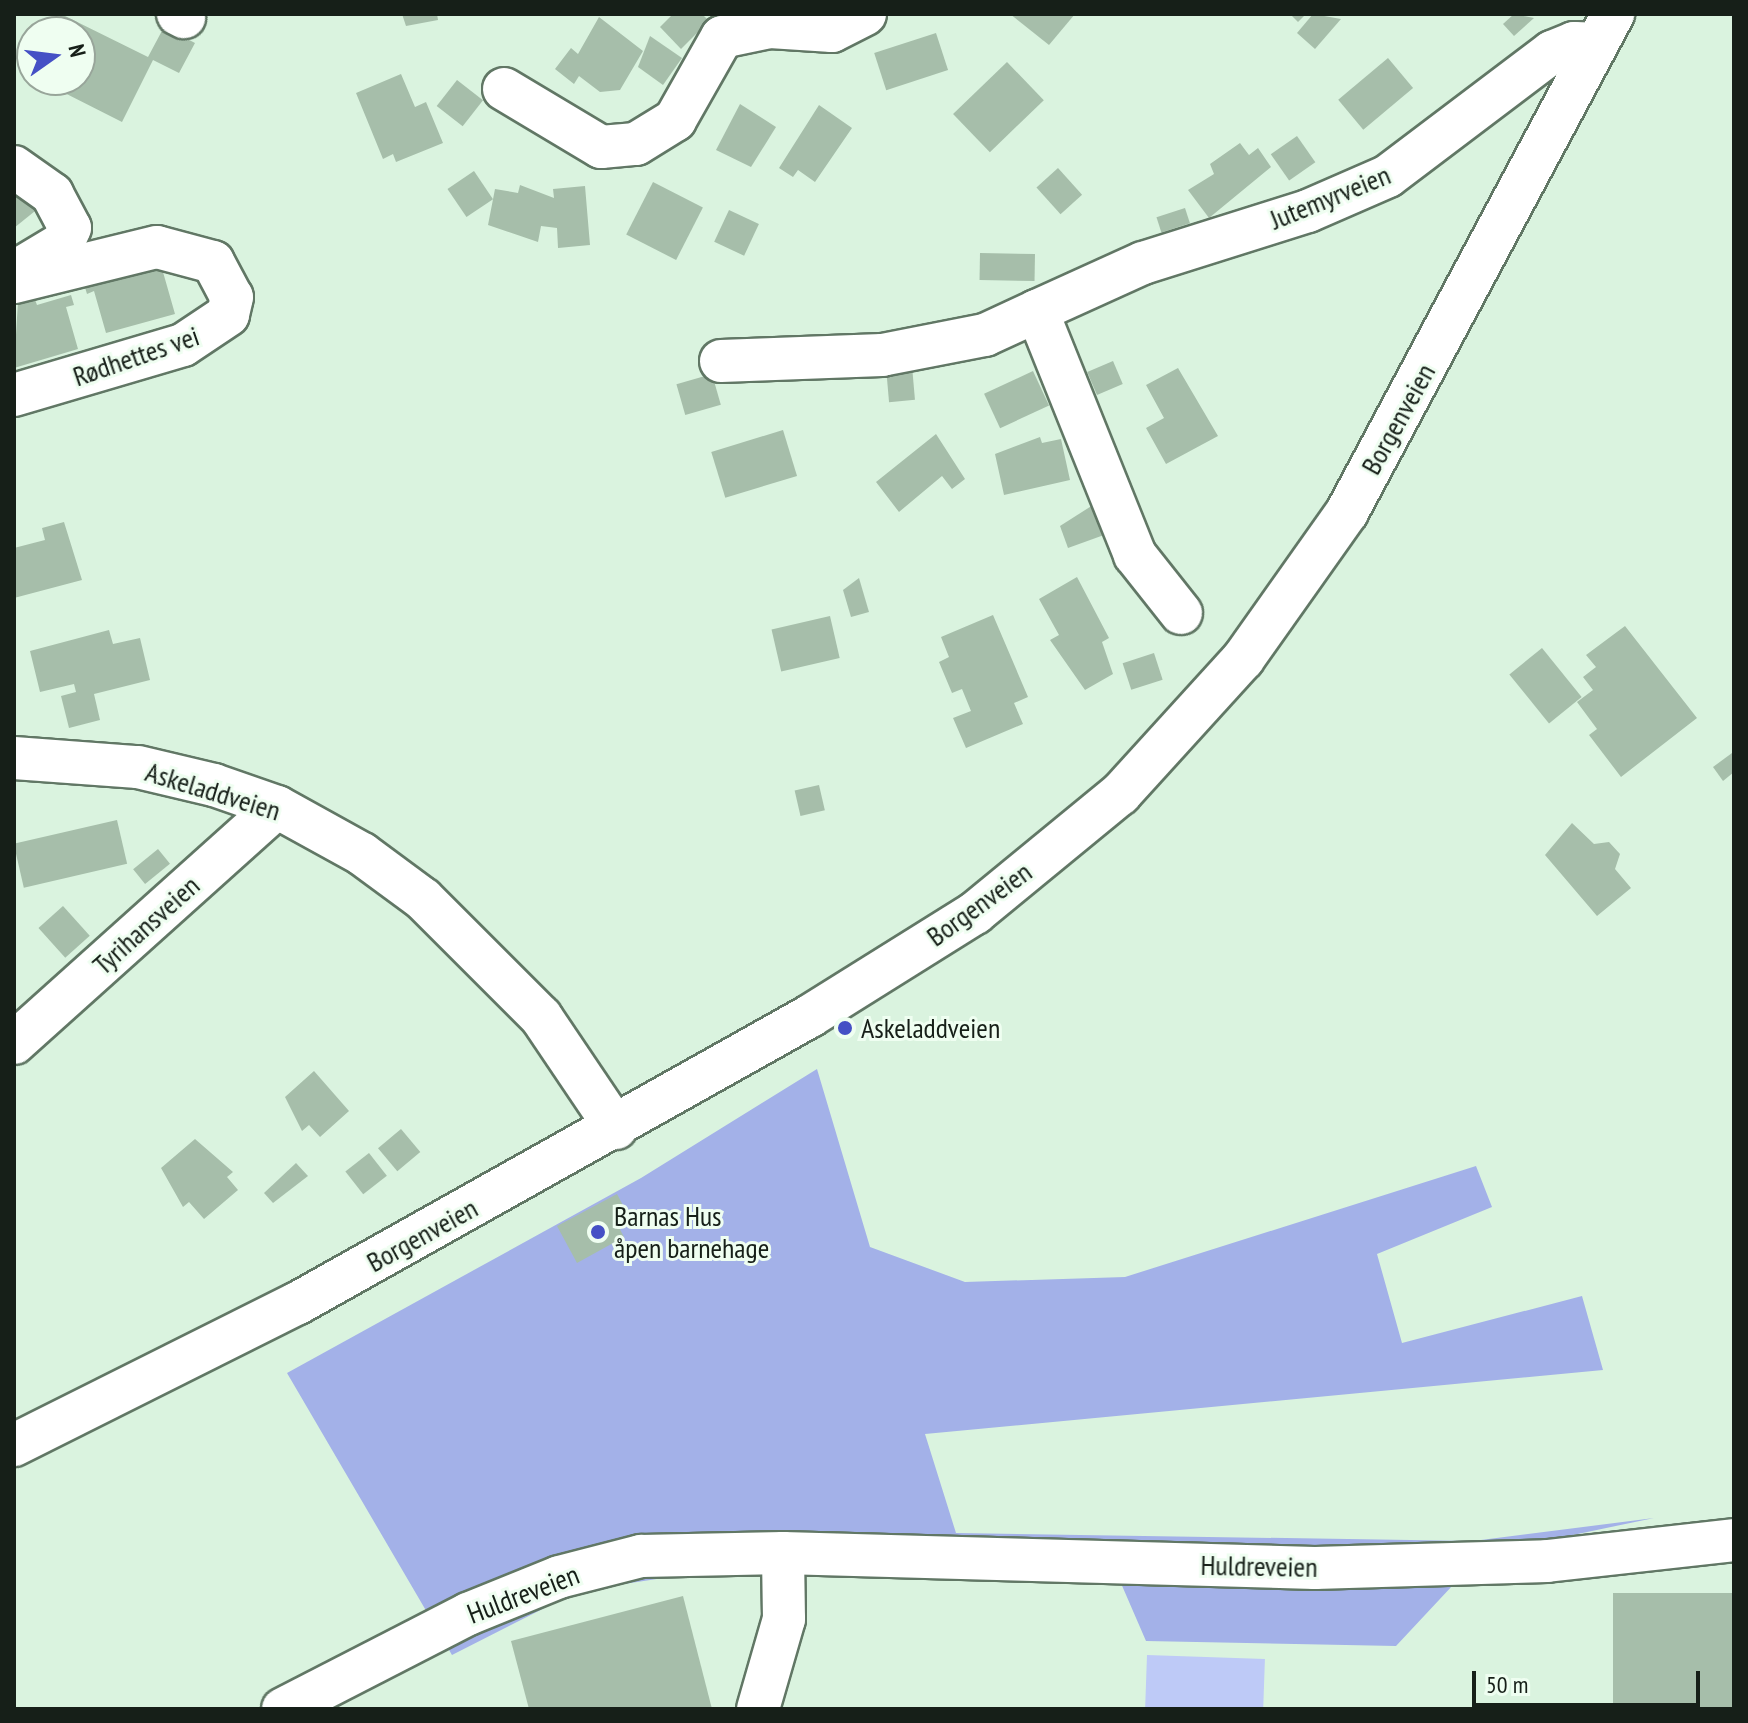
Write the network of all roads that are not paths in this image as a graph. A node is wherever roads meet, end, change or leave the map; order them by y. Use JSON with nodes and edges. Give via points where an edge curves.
{"nodes":[{"id":1,"x":865,"y":14,"type":"edge"},
{"id":2,"x":1605,"y":29,"type":"edge"},
{"id":3,"x":504,"y":89,"type":"dead end"},
{"id":4,"x":14,"y":167,"type":"edge"},
{"id":5,"x":14,"y":273,"type":"edge"},
{"id":6,"x":14,"y":282,"type":"edge"},
{"id":7,"x":1037,"y":311,"type":"junction"},
{"id":8,"x":721,"y":361,"type":"dead end"},
{"id":9,"x":14,"y":395,"type":"edge"},
{"id":10,"x":1181,"y":613,"type":"dead end"},
{"id":11,"x":14,"y":758,"type":"edge"},
{"id":12,"x":277,"y":807,"type":"junction"},
{"id":13,"x":14,"y":1043,"type":"edge"},
{"id":14,"x":616,"y":1128,"type":"junction"},
{"id":15,"x":14,"y":1445,"type":"edge"},
{"id":16,"x":1734,"y":1540,"type":"edge"},
{"id":17,"x":783,"y":1553,"type":"junction"},
{"id":18,"x":283,"y":1709,"type":"edge"},
{"id":19,"x":758,"y":1709,"type":"edge"}],
"edges":[{"from":1,"to":3,"type":"street","via":[[832,31],[770,27],[722,37],[675,120],[636,144],[601,147]]},
{"from":2,"to":7,"type":"street","name":"Jutemyrveien","via":[[1552,52],[1388,176],[1308,211],[1143,263]]},
{"from":2,"to":14,"type":"street","name":"Borgenveien","via":[[1347,512],[1243,659],[1120,794],[975,913]]},
{"from":4,"to":5,"type":"street","via":[[52,194],[70,228],[63,243]]},
{"from":6,"to":9,"type":"street","name":"Rødhettes vei","via":[[157,247],[213,262],[232,297],[228,315],[183,345]]},
{"from":7,"to":8,"type":"street","name":"Jutemyrveien","via":[[985,335],[882,355]]},
{"from":7,"to":10,"type":"street","via":[[1135,555]]},
{"from":11,"to":12,"type":"street","name":"Askeladdveien","via":[[138,767]]},
{"from":12,"to":13,"type":"street","name":"Tyrihansveien"},
{"from":12,"to":14,"type":"street","name":"Askeladdveien","via":[[362,854],[423,899],[541,1017]]},
{"from":14,"to":15,"type":"street","name":"Borgenveien","via":[[298,1303]]},
{"from":16,"to":17,"type":"street","name":"Huldreveien","via":[[1547,1561],[1315,1568]]},
{"from":17,"to":18,"type":"street","name":"Huldreveien","via":[[680,1552],[606,1562],[468,1614]]},
{"from":17,"to":19,"type":"street","via":[[784,1619]]}]}
